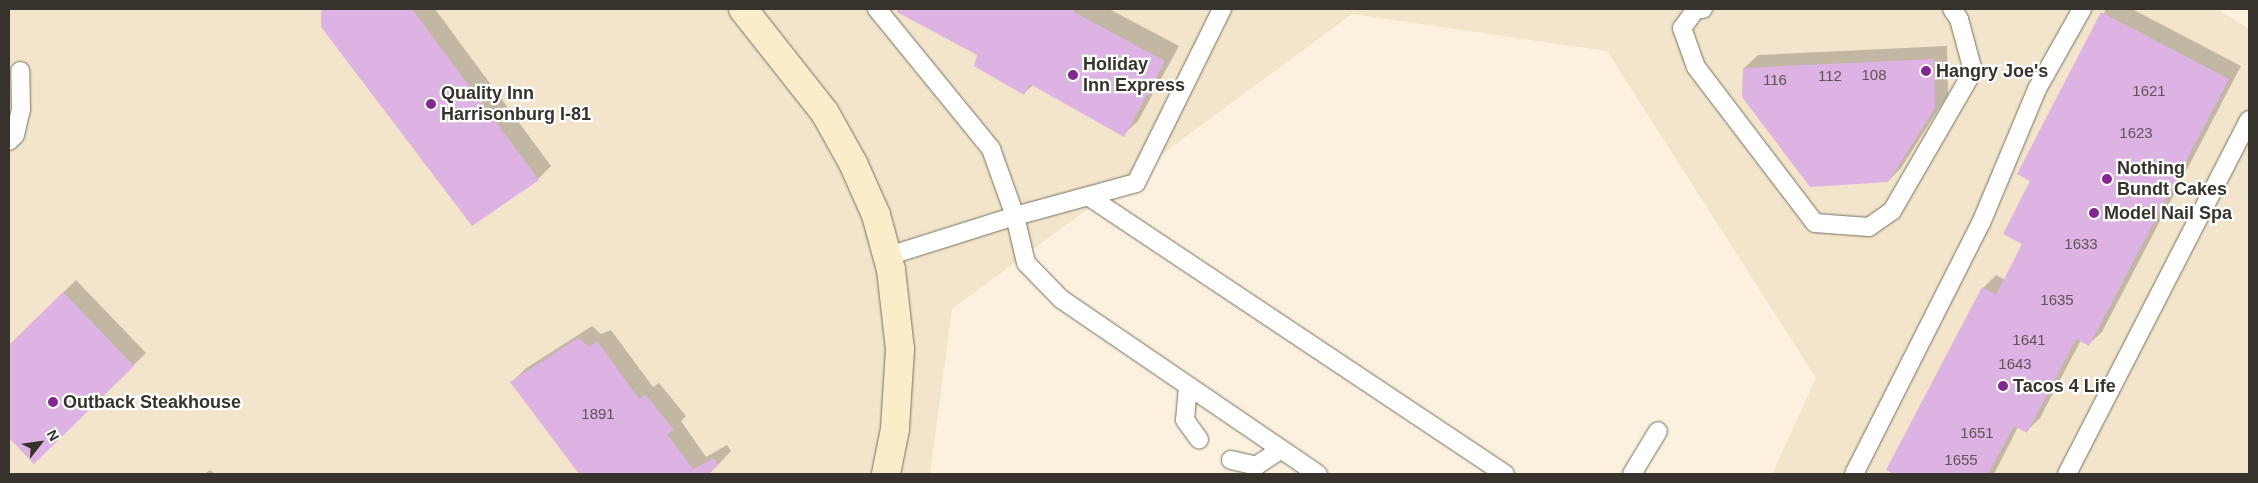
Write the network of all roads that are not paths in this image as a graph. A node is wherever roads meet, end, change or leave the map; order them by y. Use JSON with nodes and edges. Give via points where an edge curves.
{"nodes":[{"id":1,"x":743,"y":9,"type":"edge"},
{"id":2,"x":877,"y":9,"type":"edge"},
{"id":3,"x":1222,"y":9,"type":"edge"},
{"id":4,"x":1703,"y":9,"type":"edge"},
{"id":5,"x":1952,"y":9,"type":"edge"},
{"id":6,"x":2082,"y":9,"type":"edge"},
{"id":7,"x":20,"y":71,"type":"dead end"},
{"id":8,"x":2249,"y":120,"type":"edge"},
{"id":9,"x":9,"y":141,"type":"edge"},
{"id":10,"x":1088,"y":196,"type":"junction"},
{"id":11,"x":1015,"y":216,"type":"junction"},
{"id":12,"x":888,"y":256,"type":"junction"},
{"id":13,"x":1188,"y":386,"type":"junction"},
{"id":14,"x":1658,"y":431,"type":"dead end"},
{"id":15,"x":1199,"y":438,"type":"dead end"},
{"id":16,"x":1281,"y":449,"type":"junction"},
{"id":17,"x":1231,"y":460,"type":"dead end"},
{"id":18,"x":886,"y":474,"type":"edge"},
{"id":19,"x":1318,"y":474,"type":"edge"},
{"id":20,"x":1505,"y":474,"type":"edge"},
{"id":21,"x":1632,"y":474,"type":"edge"},
{"id":22,"x":1854,"y":474,"type":"edge"},
{"id":23,"x":2067,"y":474,"type":"edge"}],
"edges":[{"from":1,"to":12,"type":"street","via":[[831,122],[868,194]]},
{"from":2,"to":11,"type":"lane","via":[[992,148]]},
{"from":3,"to":10,"type":"lane","via":[[1136,183]]},
{"from":4,"to":5,"type":"lane","via":[[1696,9],[1682,28],[1696,67],[1815,223],[1869,227],[1892,211],[1973,71],[1959,19]]},
{"from":6,"to":22,"type":"lane","via":[[2038,89],[1981,223]]},
{"from":7,"to":9,"type":"lane","via":[[22,110],[15,136]]},
{"from":8,"to":23,"type":"lane"},
{"from":10,"to":11,"type":"lane"},
{"from":10,"to":20,"type":"lane"},
{"from":11,"to":12,"type":"lane"},
{"from":11,"to":13,"type":"lane","via":[[1026,263],[1061,299]]},
{"from":12,"to":18,"type":"street","via":[[897,304],[900,365],[895,429]]},
{"from":13,"to":15,"type":"lane","via":[[1185,420]]},
{"from":13,"to":16,"type":"lane"},
{"from":14,"to":21,"type":"lane"},
{"from":16,"to":17,"type":"lane","via":[[1256,466]]},
{"from":16,"to":19,"type":"lane"}]}
